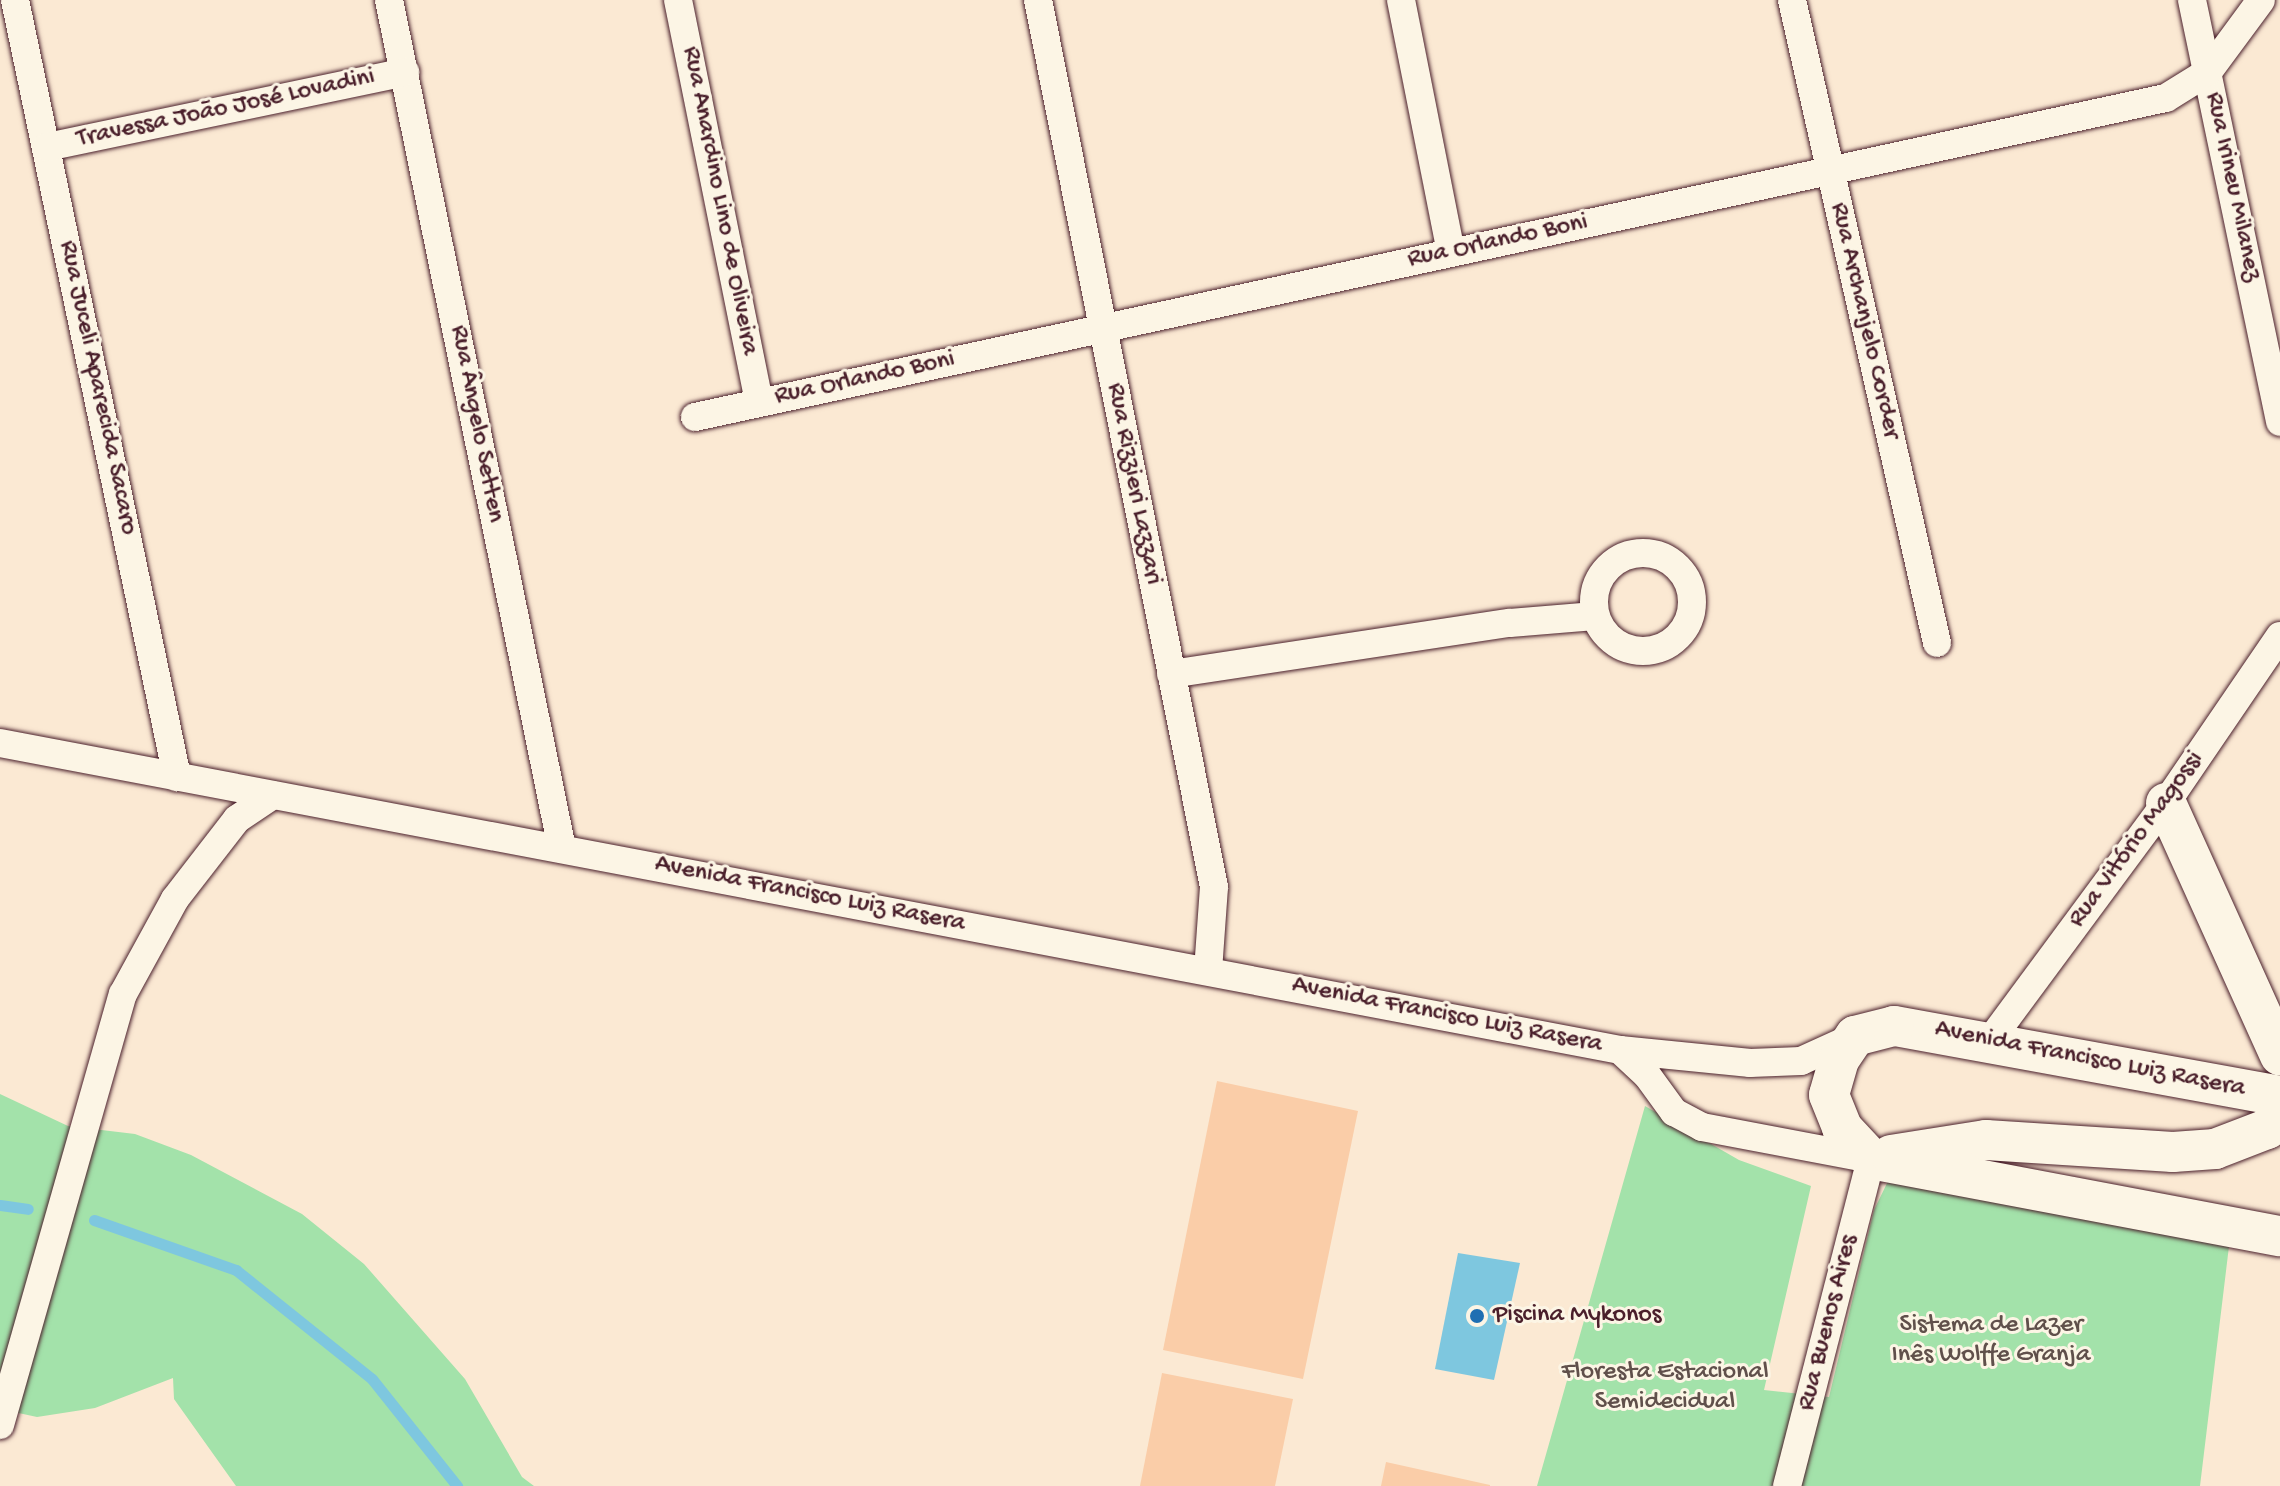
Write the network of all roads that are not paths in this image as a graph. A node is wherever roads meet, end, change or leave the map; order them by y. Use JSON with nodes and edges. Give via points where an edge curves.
{"nodes":[{"id":1,"x":15,"y":0,"type":"edge"},
{"id":2,"x":389,"y":0,"type":"edge"},
{"id":3,"x":678,"y":0,"type":"edge"},
{"id":4,"x":1038,"y":0,"type":"edge"},
{"id":5,"x":1401,"y":0,"type":"edge"},
{"id":6,"x":1792,"y":0,"type":"edge"},
{"id":7,"x":2192,"y":0,"type":"edge"},
{"id":8,"x":2261,"y":0,"type":"edge"},
{"id":9,"x":405,"y":72,"type":"junction"},
{"id":10,"x":2208,"y":72,"type":"junction"},
{"id":11,"x":47,"y":147,"type":"junction"},
{"id":12,"x":1830,"y":171,"type":"junction"},
{"id":13,"x":1451,"y":252,"type":"junction"},
{"id":14,"x":1102,"y":328,"type":"junction"},
{"id":15,"x":759,"y":402,"type":"junction"},
{"id":16,"x":695,"y":417,"type":"dead end"},
{"id":17,"x":2280,"y":422,"type":"edge"},
{"id":18,"x":1595,"y":616,"type":"dead end"},
{"id":19,"x":2280,"y":636,"type":"edge"},
{"id":20,"x":1937,"y":643,"type":"dead end"},
{"id":21,"x":1171,"y":674,"type":"junction"},
{"id":22,"x":0,"y":743,"type":"edge"},
{"id":23,"x":177,"y":777,"type":"junction"},
{"id":24,"x":273,"y":795,"type":"junction"},
{"id":25,"x":2166,"y":803,"type":"junction"},
{"id":26,"x":562,"y":849,"type":"junction"},
{"id":27,"x":1208,"y":970,"type":"junction"},
{"id":28,"x":1855,"y":1036,"type":"junction"},
{"id":29,"x":1989,"y":1042,"type":"junction"},
{"id":30,"x":1620,"y":1050,"type":"junction"},
{"id":31,"x":2280,"y":1056,"type":"edge"},
{"id":32,"x":2280,"y":1096,"type":"edge"},
{"id":33,"x":2280,"y":1117,"type":"edge"},
{"id":34,"x":1871,"y":1159,"type":"junction"},
{"id":35,"x":2280,"y":1236,"type":"edge"},
{"id":36,"x":0,"y":1425,"type":"edge"},
{"id":37,"x":1787,"y":1486,"type":"edge"}],
"edges":[{"from":1,"to":11,"type":"street","name":"Rua Juceli Aparecida Sacaro"},
{"from":2,"to":9,"type":"street","name":"Rua Ângelo Setten"},
{"from":3,"to":15,"type":"street","name":"Rua Anardino Lino de Oliveira"},
{"from":4,"to":14,"type":"street","name":"Rua Rizzieri Lazzari"},
{"from":5,"to":13,"type":"street"},
{"from":6,"to":12,"type":"street","name":"Rua Archanjelo Corder"},
{"from":7,"to":10,"type":"street","name":"Rua Irineu Milanez"},
{"from":8,"to":10,"type":"street","name":"Rua Orlando Boni"},
{"from":9,"to":11,"type":"street","name":"Travessa João José Lovadini"},
{"from":9,"to":26,"type":"street","name":"Rua Ângelo Setten"},
{"from":10,"to":12,"type":"street","name":"Rua Orlando Boni","via":[[2166,98]]},
{"from":10,"to":17,"type":"street","name":"Rua Irineu Milanez"},
{"from":11,"to":23,"type":"street","name":"Rua Juceli Aparecida Sacaro"},
{"from":12,"to":13,"type":"street","name":"Rua Orlando Boni"},
{"from":12,"to":20,"type":"street","name":"Rua Archanjelo Corder"},
{"from":13,"to":14,"type":"street","name":"Rua Orlando Boni"},
{"from":14,"to":15,"type":"street","name":"Rua Orlando Boni"},
{"from":14,"to":21,"type":"street","name":"Rua Rizzieri Lazzari"},
{"from":15,"to":16,"type":"street","name":"Rua Orlando Boni"},
{"from":18,"to":21,"type":"street","via":[[1510,623]]},
{"from":19,"to":25,"type":"street","name":"Rua Vitório Magossi"},
{"from":21,"to":27,"type":"street","name":"Rua Rizzieri Lazzari","via":[[1214,887]]},
{"from":22,"to":23,"type":"street","name":"Avenida Francisco Luiz Rasera"},
{"from":23,"to":24,"type":"street","name":"Avenida Francisco Luiz Rasera"},
{"from":24,"to":26,"type":"street","name":"Avenida Francisco Luiz Rasera"},
{"from":24,"to":36,"type":"street","via":[[237,819],[175,899],[123,994]]},
{"from":25,"to":29,"type":"street","name":"Rua Vitório Magossi"},
{"from":25,"to":31,"type":"street"},
{"from":26,"to":27,"type":"street","name":"Avenida Francisco Luiz Rasera"},
{"from":27,"to":30,"type":"street","name":"Avenida Francisco Luiz Rasera"},
{"from":28,"to":29,"type":"street","name":"Avenida Francisco Luiz Rasera","via":[[1894,1026]]},
{"from":28,"to":30,"type":"street","name":"Avenida Francisco Luiz Rasera","via":[[1801,1061],[1750,1063]]},
{"from":28,"to":34,"type":"street","via":[[1839,1060],[1829,1095],[1842,1128]]},
{"from":29,"to":32,"type":"street","name":"Avenida Francisco Luiz Rasera"},
{"from":30,"to":34,"type":"street","name":"Avenida Francisco Luiz Rasera","via":[[1674,1112],[1702,1127]]},
{"from":33,"to":34,"type":"street","via":[[2267,1129],[2215,1149],[2173,1152],[1986,1140]]},
{"from":34,"to":35,"type":"street"},
{"from":34,"to":37,"type":"street","name":"Rua Buenos Aires"}]}
